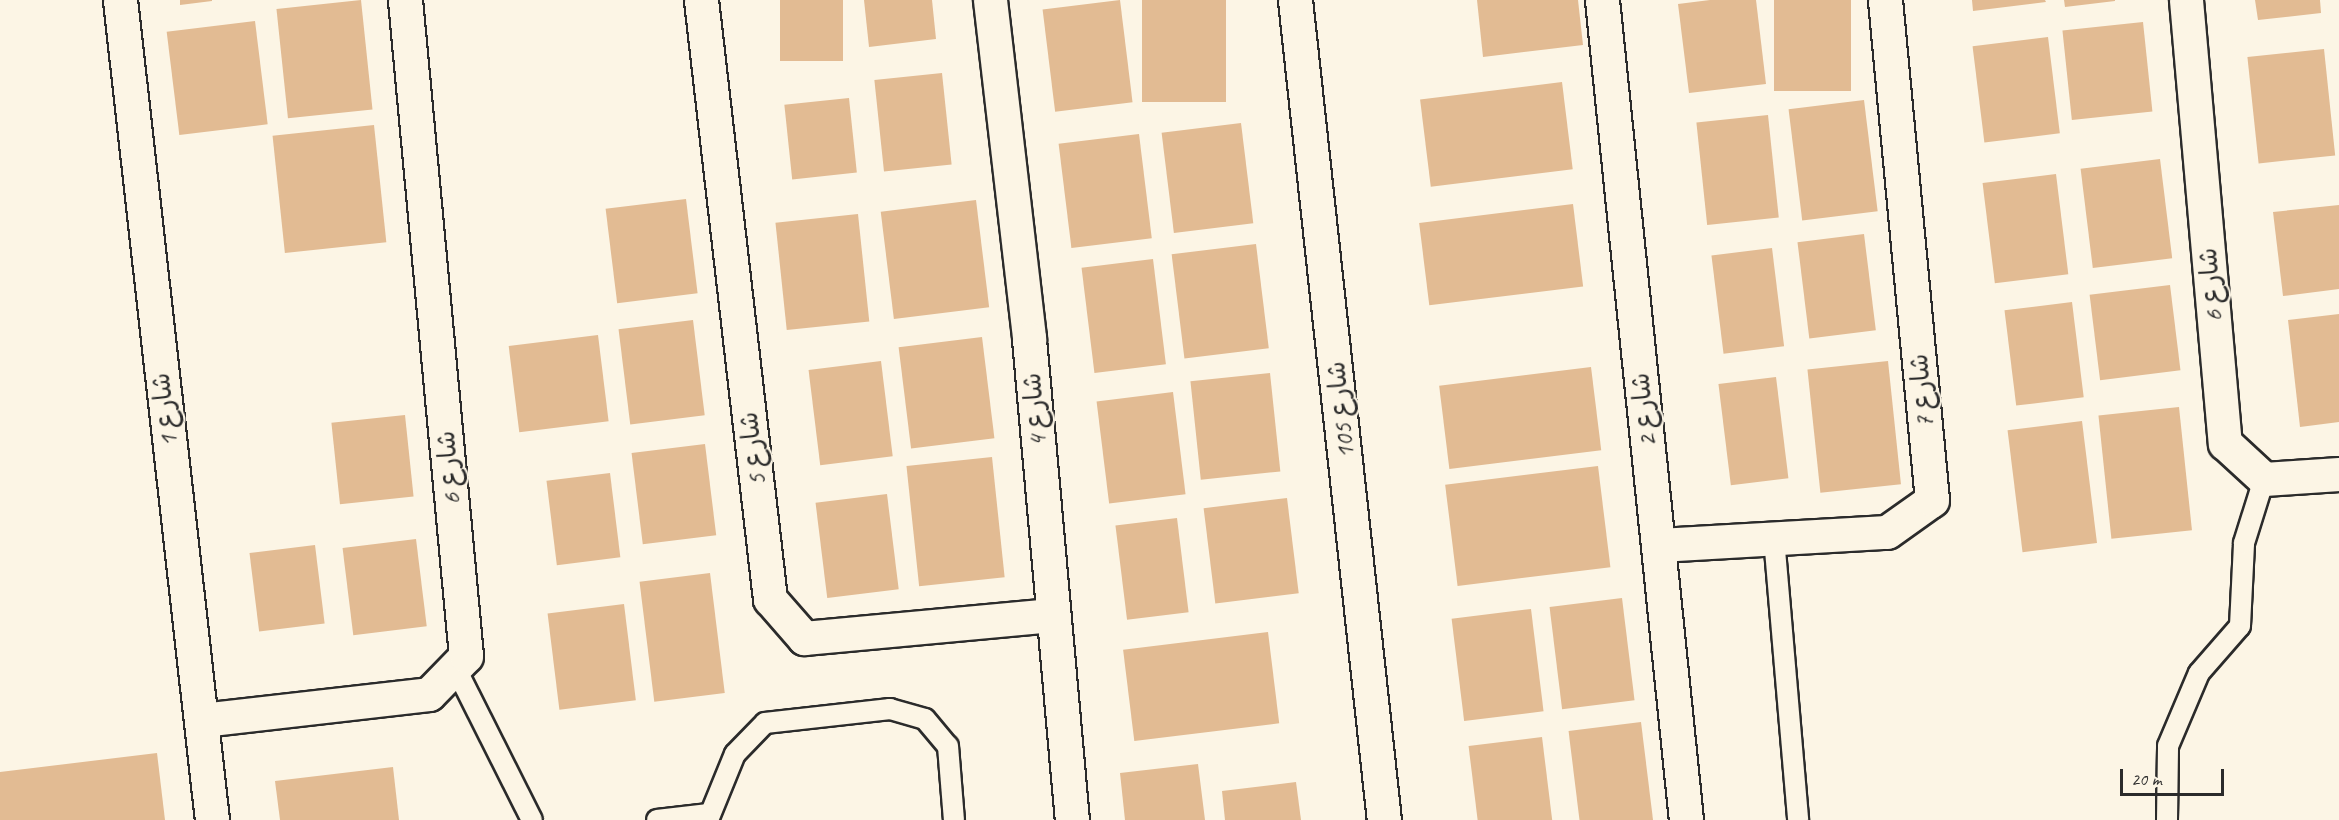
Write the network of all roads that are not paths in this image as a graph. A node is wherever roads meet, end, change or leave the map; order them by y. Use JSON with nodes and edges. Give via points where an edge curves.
{"nodes":[{"id":1,"x":120,"y":0,"type":"edge"},
{"id":2,"x":405,"y":0,"type":"edge"},
{"id":3,"x":701,"y":0,"type":"edge"},
{"id":4,"x":990,"y":0,"type":"edge"},
{"id":5,"x":1295,"y":0,"type":"edge"},
{"id":6,"x":1602,"y":0,"type":"edge"},
{"id":7,"x":1885,"y":0,"type":"edge"},
{"id":8,"x":2186,"y":0,"type":"edge"},
{"id":9,"x":2339,"y":474,"type":"edge"},
{"id":10,"x":2264,"y":479,"type":"junction"},
{"id":11,"x":1774,"y":538,"type":"junction"},
{"id":12,"x":1659,"y":545,"type":"junction"},
{"id":13,"x":1052,"y":615,"type":"junction"},
{"id":14,"x":455,"y":667,"type":"junction"},
{"id":15,"x":202,"y":720,"type":"junction"},
{"id":16,"x":708,"y":817,"type":"edge"},
{"id":17,"x":212,"y":820,"type":"edge"},
{"id":18,"x":532,"y":820,"type":"edge"},
{"id":19,"x":657,"y":820,"type":"edge"},
{"id":20,"x":954,"y":820,"type":"edge"},
{"id":21,"x":1072,"y":820,"type":"edge"},
{"id":22,"x":1384,"y":820,"type":"edge"},
{"id":23,"x":1686,"y":820,"type":"edge"},
{"id":24,"x":1798,"y":820,"type":"edge"},
{"id":25,"x":2167,"y":820,"type":"edge"}],
"edges":[{"from":1,"to":15,"type":"street","name":"شارع 1"},
{"from":2,"to":14,"type":"street","name":"شارع 6","via":[[466,656]]},
{"from":3,"to":13,"type":"street","name":"شارع 5","via":[[770,599],[804,638]]},
{"from":4,"to":13,"type":"street","name":"شارع 4","via":[[1029,339]]},
{"from":5,"to":22,"type":"street","name":"شارع 105"},
{"from":6,"to":12,"type":"street","name":"شارع 2"},
{"from":7,"to":11,"type":"street","name":"شارع 7","via":[[1932,500],[1887,532]]},
{"from":8,"to":10,"type":"street","name":"شارع 6","via":[[2225,443]]},
{"from":9,"to":10,"type":"street"},
{"from":10,"to":25,"type":"lane","via":[[2244,543],[2240,626],[2199,673],[2168,746]]},
{"from":11,"to":12,"type":"street","name":"شارع 7"},
{"from":11,"to":24,"type":"lane"},
{"from":12,"to":23,"type":"street","name":"شارع 2"},
{"from":13,"to":21,"type":"street","name":"شارع 4"},
{"from":14,"to":15,"type":"street","name":"شارع 6","via":[[429,694]]},
{"from":14,"to":18,"type":"lane"},
{"from":15,"to":17,"type":"street","name":"شارع 1"},
{"from":16,"to":19,"type":"lane"},
{"from":16,"to":20,"type":"lane","via":[[735,754],[765,723],[890,710],[925,719],[948,746]]}]}
